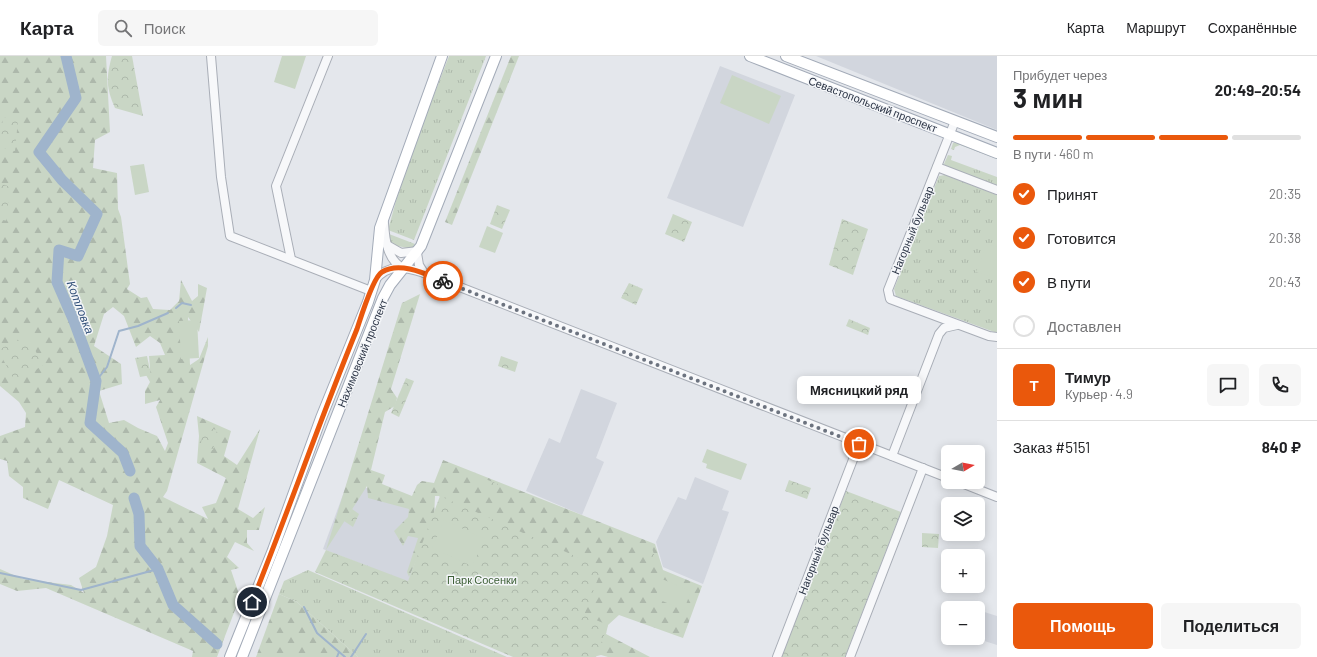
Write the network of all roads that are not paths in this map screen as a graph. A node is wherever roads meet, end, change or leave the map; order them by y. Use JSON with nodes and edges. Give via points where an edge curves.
{"nodes":[{"id":1,"x":211,"y":56,"type":"edge"},
{"id":2,"x":328,"y":56,"type":"edge"},
{"id":3,"x":442,"y":56,"type":"edge"},
{"id":4,"x":496,"y":56,"type":"edge"},
{"id":5,"x":750,"y":56,"type":"edge"},
{"id":6,"x":786,"y":56,"type":"edge"},
{"id":7,"x":956,"y":121,"type":"junction"},
{"id":8,"x":950,"y":135,"type":"junction"},
{"id":9,"x":997,"y":137,"type":"edge"},
{"id":10,"x":997,"y":153,"type":"edge"},
{"id":11,"x":937,"y":167,"type":"junction"},
{"id":12,"x":997,"y":190,"type":"edge"},
{"id":13,"x":383,"y":218,"type":"junction"},
{"id":14,"x":387,"y":245,"type":"junction"},
{"id":15,"x":418,"y":252,"type":"junction"},
{"id":16,"x":291,"y":259,"type":"junction"},
{"id":17,"x":403,"y":268,"type":"junction"},
{"id":18,"x":424,"y":273,"type":"junction"},
{"id":19,"x":374,"y":280,"type":"junction"},
{"id":20,"x":371,"y":290,"type":"junction"},
{"id":21,"x":388,"y":290,"type":"junction"},
{"id":22,"x":930,"y":315,"type":"junction"},
{"id":23,"x":958,"y":324,"type":"junction"},
{"id":24,"x":939,"y":334,"type":"junction"},
{"id":25,"x":997,"y":337,"type":"edge"},
{"id":26,"x":859,"y":444,"type":"junction"},
{"id":27,"x":892,"y":456,"type":"junction"},
{"id":28,"x":923,"y":468,"type":"junction"},
{"id":29,"x":941,"y":475,"type":"edge"},
{"id":30,"x":977,"y":489,"type":"edge"},
{"id":31,"x":997,"y":497,"type":"edge"},
{"id":32,"x":230,"y":657,"type":"edge"},
{"id":33,"x":242,"y":657,"type":"edge"},
{"id":34,"x":777,"y":657,"type":"edge"},
{"id":35,"x":850,"y":657,"type":"edge"}],
"edges":[{"from":1,"to":16,"type":"street","via":[[221,177],[230,236]]},
{"from":2,"to":16,"type":"street","via":[[276,186]]},
{"from":3,"to":13,"type":"main road","name":"Нахимовский проспект"},
{"from":4,"to":15,"type":"main road","name":"Нахимовский проспект"},
{"from":5,"to":8,"type":"main road","name":"Севастопольский проспект"},
{"from":6,"to":7,"type":"main road","name":"Севастопольский проспект"},
{"from":7,"to":8,"type":"street","name":"Нагорный бульвар"},
{"from":7,"to":9,"type":"main road","name":"Севастопольский проспект"},
{"from":8,"to":10,"type":"main road","name":"Севастопольский проспект"},
{"from":8,"to":11,"type":"street","name":"Нагорный бульвар"},
{"from":11,"to":12,"type":"street"},
{"from":11,"to":22,"type":"street","name":"Нагорный бульвар","via":[[888,290],[890,299]]},
{"from":13,"to":14,"type":"street","name":"Нахимовский проспект"},
{"from":13,"to":19,"type":"main road","name":"Нахимовский проспект"},
{"from":14,"to":15,"type":"street","via":[[401,253]]},
{"from":14,"to":17,"type":"street","via":[[393,259]]},
{"from":15,"to":17,"type":"main road","name":"Нахимовский проспект"},
{"from":15,"to":18,"type":"street","via":[[419,265]]},
{"from":16,"to":20,"type":"street"},
{"from":17,"to":18,"type":"street"},
{"from":17,"to":19,"type":"street","via":[[381,272]]},
{"from":17,"to":21,"type":"main road","name":"Нахимовский проспект"},
{"from":18,"to":21,"type":"street","via":[[405,272]]},
{"from":18,"to":26,"type":"street"},
{"from":19,"to":20,"type":"main road","name":"Нахимовский проспект"},
{"from":20,"to":32,"type":"main road","name":"Нахимовский проспект"},
{"from":21,"to":33,"type":"main road","name":"Нахимовский проспект","via":[[366,338]]},
{"from":22,"to":23,"type":"street","name":"Нагорный бульвар"},
{"from":22,"to":24,"type":"street","via":[[935,320]]},
{"from":23,"to":24,"type":"street","via":[[944,328]]},
{"from":23,"to":25,"type":"street","name":"Нагорный бульвар"},
{"from":24,"to":27,"type":"street"},
{"from":26,"to":27,"type":"street"},
{"from":26,"to":34,"type":"street","name":"Нагорный бульвар"},
{"from":27,"to":28,"type":"street"},
{"from":28,"to":29,"type":"street"},
{"from":28,"to":35,"type":"street"},
{"from":30,"to":31,"type":"street"}]}
